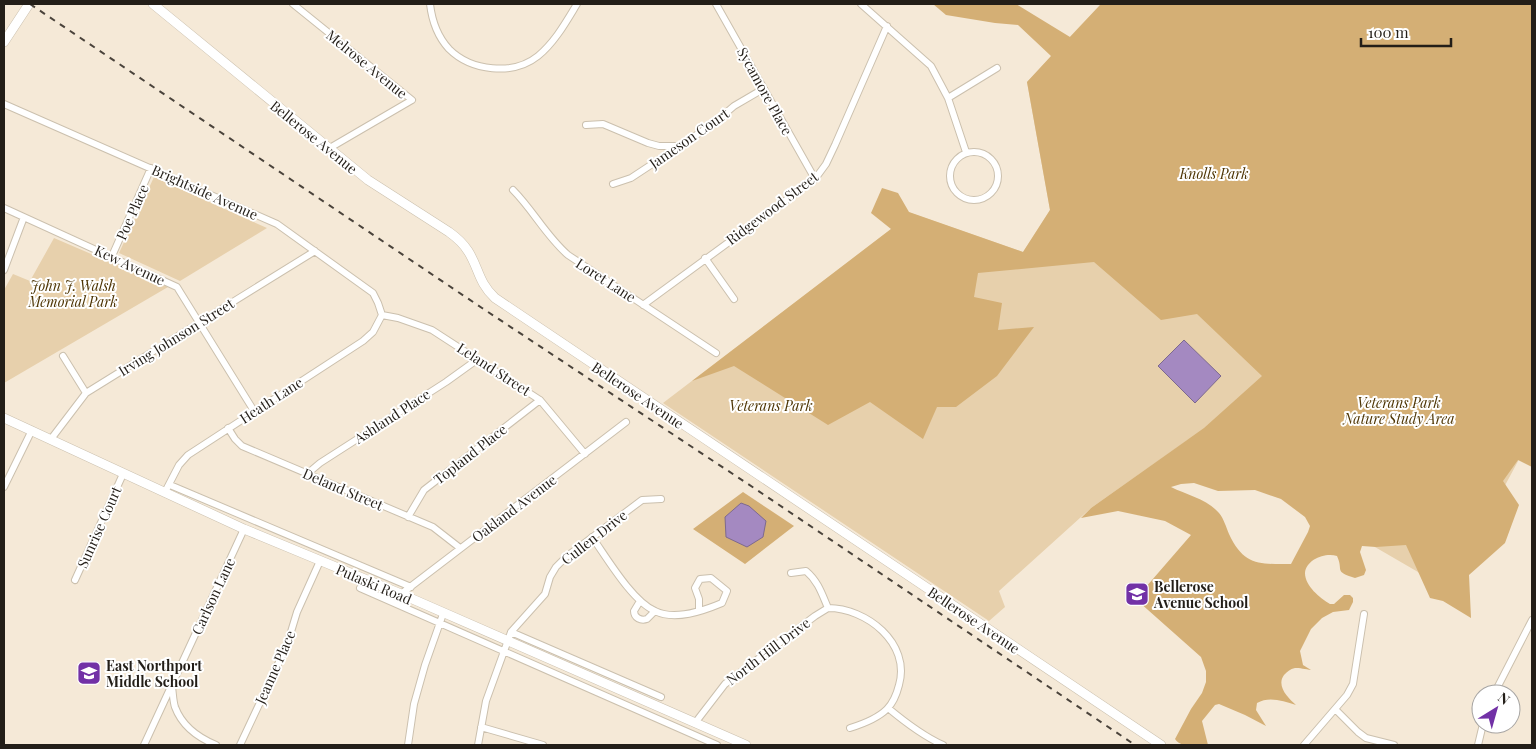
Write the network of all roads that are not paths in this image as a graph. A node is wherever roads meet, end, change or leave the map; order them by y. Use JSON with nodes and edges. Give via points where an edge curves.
{"nodes":[{"id":1,"x":29,"y":4,"type":"edge"},
{"id":2,"x":152,"y":4,"type":"edge"},
{"id":3,"x":293,"y":4,"type":"edge"},
{"id":4,"x":430,"y":4,"type":"edge"},
{"id":5,"x":577,"y":4,"type":"edge"},
{"id":6,"x":716,"y":4,"type":"edge"},
{"id":7,"x":861,"y":4,"type":"edge"},
{"id":8,"x":886,"y":26,"type":"junction"},
{"id":9,"x":4,"y":42,"type":"edge"},
{"id":10,"x":997,"y":68,"type":"dead end"},
{"id":11,"x":763,"y":89,"type":"junction"},
{"id":12,"x":948,"y":98,"type":"junction"},
{"id":13,"x":4,"y":104,"type":"edge"},
{"id":14,"x":586,"y":125,"type":"dead end"},
{"id":15,"x":678,"y":146,"type":"junction"},
{"id":16,"x":328,"y":149,"type":"junction"},
{"id":17,"x":966,"y":152,"type":"junction"},
{"id":18,"x":151,"y":168,"type":"junction"},
{"id":19,"x":814,"y":179,"type":"junction"},
{"id":20,"x":614,"y":184,"type":"dead end"},
{"id":21,"x":513,"y":190,"type":"dead end"},
{"id":22,"x":4,"y":208,"type":"edge"},
{"id":23,"x":24,"y":217,"type":"junction"},
{"id":24,"x":315,"y":251,"type":"junction"},
{"id":25,"x":112,"y":256,"type":"junction"},
{"id":26,"x":705,"y":258,"type":"junction"},
{"id":27,"x":4,"y":270,"type":"edge"},
{"id":28,"x":734,"y":299,"type":"dead end"},
{"id":29,"x":643,"y":304,"type":"junction"},
{"id":30,"x":382,"y":315,"type":"junction"},
{"id":31,"x":200,"y":323,"type":"junction"},
{"id":32,"x":716,"y":354,"type":"dead end"},
{"id":33,"x":63,"y":356,"type":"dead end"},
{"id":34,"x":478,"y":359,"type":"junction"},
{"id":35,"x":86,"y":393,"type":"junction"},
{"id":36,"x":540,"y":400,"type":"junction"},
{"id":37,"x":254,"y":411,"type":"junction"},
{"id":38,"x":4,"y":418,"type":"edge"},
{"id":39,"x":626,"y":422,"type":"dead end"},
{"id":40,"x":228,"y":428,"type":"junction"},
{"id":41,"x":32,"y":430,"type":"junction"},
{"id":42,"x":51,"y":439,"type":"junction"},
{"id":43,"x":585,"y":454,"type":"junction"},
{"id":44,"x":123,"y":474,"type":"junction"},
{"id":45,"x":307,"y":474,"type":"junction"},
{"id":46,"x":4,"y":487,"type":"edge"},
{"id":47,"x":168,"y":488,"type":"junction"},
{"id":48,"x":661,"y":499,"type":"dead end"},
{"id":49,"x":408,"y":517,"type":"junction"},
{"id":50,"x":244,"y":529,"type":"junction"},
{"id":51,"x":592,"y":538,"type":"junction"},
{"id":52,"x":460,"y":548,"type":"junction"},
{"id":53,"x":320,"y":561,"type":"junction"},
{"id":54,"x":791,"y":573,"type":"dead end"},
{"id":55,"x":74,"y":580,"type":"dead end"},
{"id":56,"x":410,"y":587,"type":"junction"},
{"id":57,"x":360,"y":588,"type":"dead end"},
{"id":58,"x":401,"y":594,"type":"junction"},
{"id":59,"x":640,"y":601,"type":"junction"},
{"id":60,"x":828,"y":608,"type":"junction"},
{"id":61,"x":699,"y":611,"type":"junction"},
{"id":62,"x":655,"y":612,"type":"junction"},
{"id":63,"x":443,"y":614,"type":"junction"},
{"id":64,"x":1364,"y":614,"type":"dead end"},
{"id":65,"x":1532,"y":620,"type":"edge"},
{"id":66,"x":440,"y":624,"type":"junction"},
{"id":67,"x":511,"y":632,"type":"junction"},
{"id":68,"x":507,"y":641,"type":"junction"},
{"id":69,"x":504,"y":652,"type":"junction"},
{"id":70,"x":1499,"y":684,"type":"edge"},
{"id":71,"x":172,"y":686,"type":"junction"},
{"id":72,"x":660,"y":697,"type":"dead end"},
{"id":73,"x":888,"y":708,"type":"junction"},
{"id":74,"x":1334,"y":709,"type":"junction"},
{"id":75,"x":695,"y":723,"type":"junction"},
{"id":76,"x":481,"y":727,"type":"junction"},
{"id":77,"x":850,"y":728,"type":"dead end"},
{"id":78,"x":144,"y":745,"type":"edge"},
{"id":79,"x":216,"y":745,"type":"edge"},
{"id":80,"x":240,"y":745,"type":"edge"},
{"id":81,"x":408,"y":745,"type":"edge"},
{"id":82,"x":478,"y":745,"type":"edge"},
{"id":83,"x":542,"y":745,"type":"edge"},
{"id":84,"x":717,"y":745,"type":"edge"},
{"id":85,"x":746,"y":745,"type":"edge"},
{"id":86,"x":943,"y":745,"type":"edge"},
{"id":87,"x":1161,"y":745,"type":"edge"},
{"id":88,"x":1304,"y":745,"type":"edge"},
{"id":89,"x":1394,"y":745,"type":"edge"}],
"edges":[{"from":1,"to":9,"type":"street"},
{"from":2,"to":16,"type":"street","name":"Bellerose Avenue"},
{"from":3,"to":16,"type":"street","name":"Melrose Avenue","via":[[412,100]]},
{"from":4,"to":5,"type":"street","via":[[434,26],[449,48],[468,61],[495,69],[524,65],[537,57],[551,44]]},
{"from":6,"to":11,"type":"street","name":"Sycamore Place"},
{"from":7,"to":8,"type":"street"},
{"from":8,"to":12,"type":"street","via":[[931,66]]},
{"from":8,"to":19,"type":"street","name":"Ridgewood Street","via":[[835,145]]},
{"from":10,"to":12,"type":"street"},
{"from":11,"to":15,"type":"street","name":"Jameson Court"},
{"from":11,"to":19,"type":"street","name":"Sycamore Place"},
{"from":12,"to":17,"type":"street"},
{"from":13,"to":18,"type":"street","name":"Brightside Avenue"},
{"from":14,"to":15,"type":"street","via":[[603,124],[648,143]]},
{"from":15,"to":20,"type":"street","name":"Jameson Court","via":[[631,178]]},
{"from":16,"to":87,"type":"street","name":"Bellerose Avenue","via":[[368,180],[460,241],[469,252],[486,290],[495,298]]},
{"from":17,"to":17,"type":"street","via":[[983,153],[996,164],[998,180],[995,188],[982,199],[960,196],[951,184],[951,168]]},
{"from":18,"to":24,"type":"street","name":"Brightside Avenue","via":[[277,224]]},
{"from":18,"to":25,"type":"street","name":"Poe Place"},
{"from":19,"to":26,"type":"street","name":"Ridgewood Street"},
{"from":21,"to":29,"type":"street","name":"Loret Lane","via":[[563,251]]},
{"from":22,"to":23,"type":"street","name":"Kew Avenue"},
{"from":23,"to":25,"type":"street","name":"Kew Avenue"},
{"from":23,"to":27,"type":"street"},
{"from":24,"to":30,"type":"street","name":"Brightside Avenue","via":[[373,293]]},
{"from":24,"to":31,"type":"street","name":"Irving Johnson Street"},
{"from":25,"to":31,"type":"street","name":"Kew Avenue","via":[[177,286]]},
{"from":26,"to":28,"type":"street"},
{"from":26,"to":29,"type":"street","name":"Ridgewood Street"},
{"from":29,"to":32,"type":"street","name":"Loret Lane"},
{"from":30,"to":34,"type":"street","name":"Leland Street","via":[[432,330]]},
{"from":30,"to":37,"type":"street","name":"Heath Lane","via":[[373,332],[363,341]]},
{"from":31,"to":35,"type":"street","name":"Irving Johnson Street"},
{"from":31,"to":37,"type":"street","name":"Kew Avenue"},
{"from":33,"to":35,"type":"street"},
{"from":34,"to":36,"type":"street","name":"Leland Street"},
{"from":34,"to":45,"type":"street","name":"Ashland Place"},
{"from":35,"to":42,"type":"street","name":"Irving Johnson Street"},
{"from":36,"to":43,"type":"street","name":"Leland Street"},
{"from":36,"to":49,"type":"street","name":"Topland Place","via":[[424,490]]},
{"from":37,"to":40,"type":"street","name":"Heath Lane"},
{"from":38,"to":41,"type":"street","name":"Pulaski Road"},
{"from":39,"to":43,"type":"street","name":"Oakland Avenue"},
{"from":40,"to":45,"type":"street","name":"Deland Street","via":[[242,446]]},
{"from":40,"to":47,"type":"street","name":"Heath Lane","via":[[188,455],[179,465]]},
{"from":41,"to":42,"type":"street","name":"Pulaski Road"},
{"from":41,"to":46,"type":"street"},
{"from":42,"to":44,"type":"street","name":"Pulaski Road"},
{"from":43,"to":52,"type":"street","name":"Oakland Avenue"},
{"from":44,"to":47,"type":"street","name":"Pulaski Road"},
{"from":44,"to":55,"type":"street","name":"Sunrise Court"},
{"from":45,"to":49,"type":"street","name":"Deland Street"},
{"from":47,"to":50,"type":"street","name":"Pulaski Road"},
{"from":47,"to":56,"type":"street"},
{"from":48,"to":51,"type":"street","name":"Cullen Drive","via":[[642,500]]},
{"from":49,"to":52,"type":"street","name":"Deland Street","via":[[433,526]]},
{"from":50,"to":53,"type":"street","name":"Pulaski Road"},
{"from":50,"to":71,"type":"street","name":"Carlson Lane"},
{"from":51,"to":59,"type":"street"},
{"from":51,"to":67,"type":"street","name":"Cullen Drive","via":[[556,567],[545,594]]},
{"from":52,"to":56,"type":"street","name":"Oakland Avenue"},
{"from":53,"to":58,"type":"street","name":"Pulaski Road"},
{"from":53,"to":80,"type":"street","name":"Jeanne Place","via":[[297,612],[287,646]]},
{"from":54,"to":60,"type":"street","via":[[806,571],[818,586]]},
{"from":56,"to":58,"type":"street","name":"Oakland Avenue"},
{"from":57,"to":66,"type":"street"},
{"from":58,"to":63,"type":"street","name":"Pulaski Road"},
{"from":59,"to":62,"type":"street"},
{"from":59,"to":62,"type":"street","via":[[634,611],[636,617],[647,619]]},
{"from":60,"to":73,"type":"street","via":[[855,613],[882,630],[892,642],[901,673],[898,691]]},
{"from":60,"to":75,"type":"street","name":"North Hill Drive","via":[[725,684]]},
{"from":61,"to":61,"type":"street","via":[[722,603],[727,591],[711,578],[700,579],[694,588]]},
{"from":61,"to":62,"type":"street","via":[[669,615]]},
{"from":63,"to":66,"type":"street"},
{"from":63,"to":68,"type":"street","name":"Pulaski Road"},
{"from":64,"to":74,"type":"street","via":[[1352,684]]},
{"from":65,"to":70,"type":"street"},
{"from":66,"to":69,"type":"street"},
{"from":66,"to":81,"type":"street","via":[[414,704]]},
{"from":67,"to":68,"type":"street","name":"Cullen Drive"},
{"from":67,"to":72,"type":"street"},
{"from":68,"to":69,"type":"street","name":"Cullen Drive"},
{"from":68,"to":75,"type":"street","name":"Pulaski Road"},
{"from":69,"to":76,"type":"street","name":"Cullen Drive","via":[[486,701]]},
{"from":69,"to":84,"type":"street"},
{"from":71,"to":78,"type":"street","name":"Carlson Lane"},
{"from":71,"to":79,"type":"street","via":[[175,707],[182,719],[203,740]]},
{"from":73,"to":77,"type":"street","via":[[867,723]]},
{"from":73,"to":86,"type":"street","via":[[908,725]]},
{"from":74,"to":88,"type":"street"},
{"from":74,"to":89,"type":"street","via":[[1366,738]]},
{"from":75,"to":85,"type":"street","name":"Pulaski Road"},
{"from":76,"to":82,"type":"street","name":"Cullen Drive"},
{"from":76,"to":83,"type":"street"}]}
